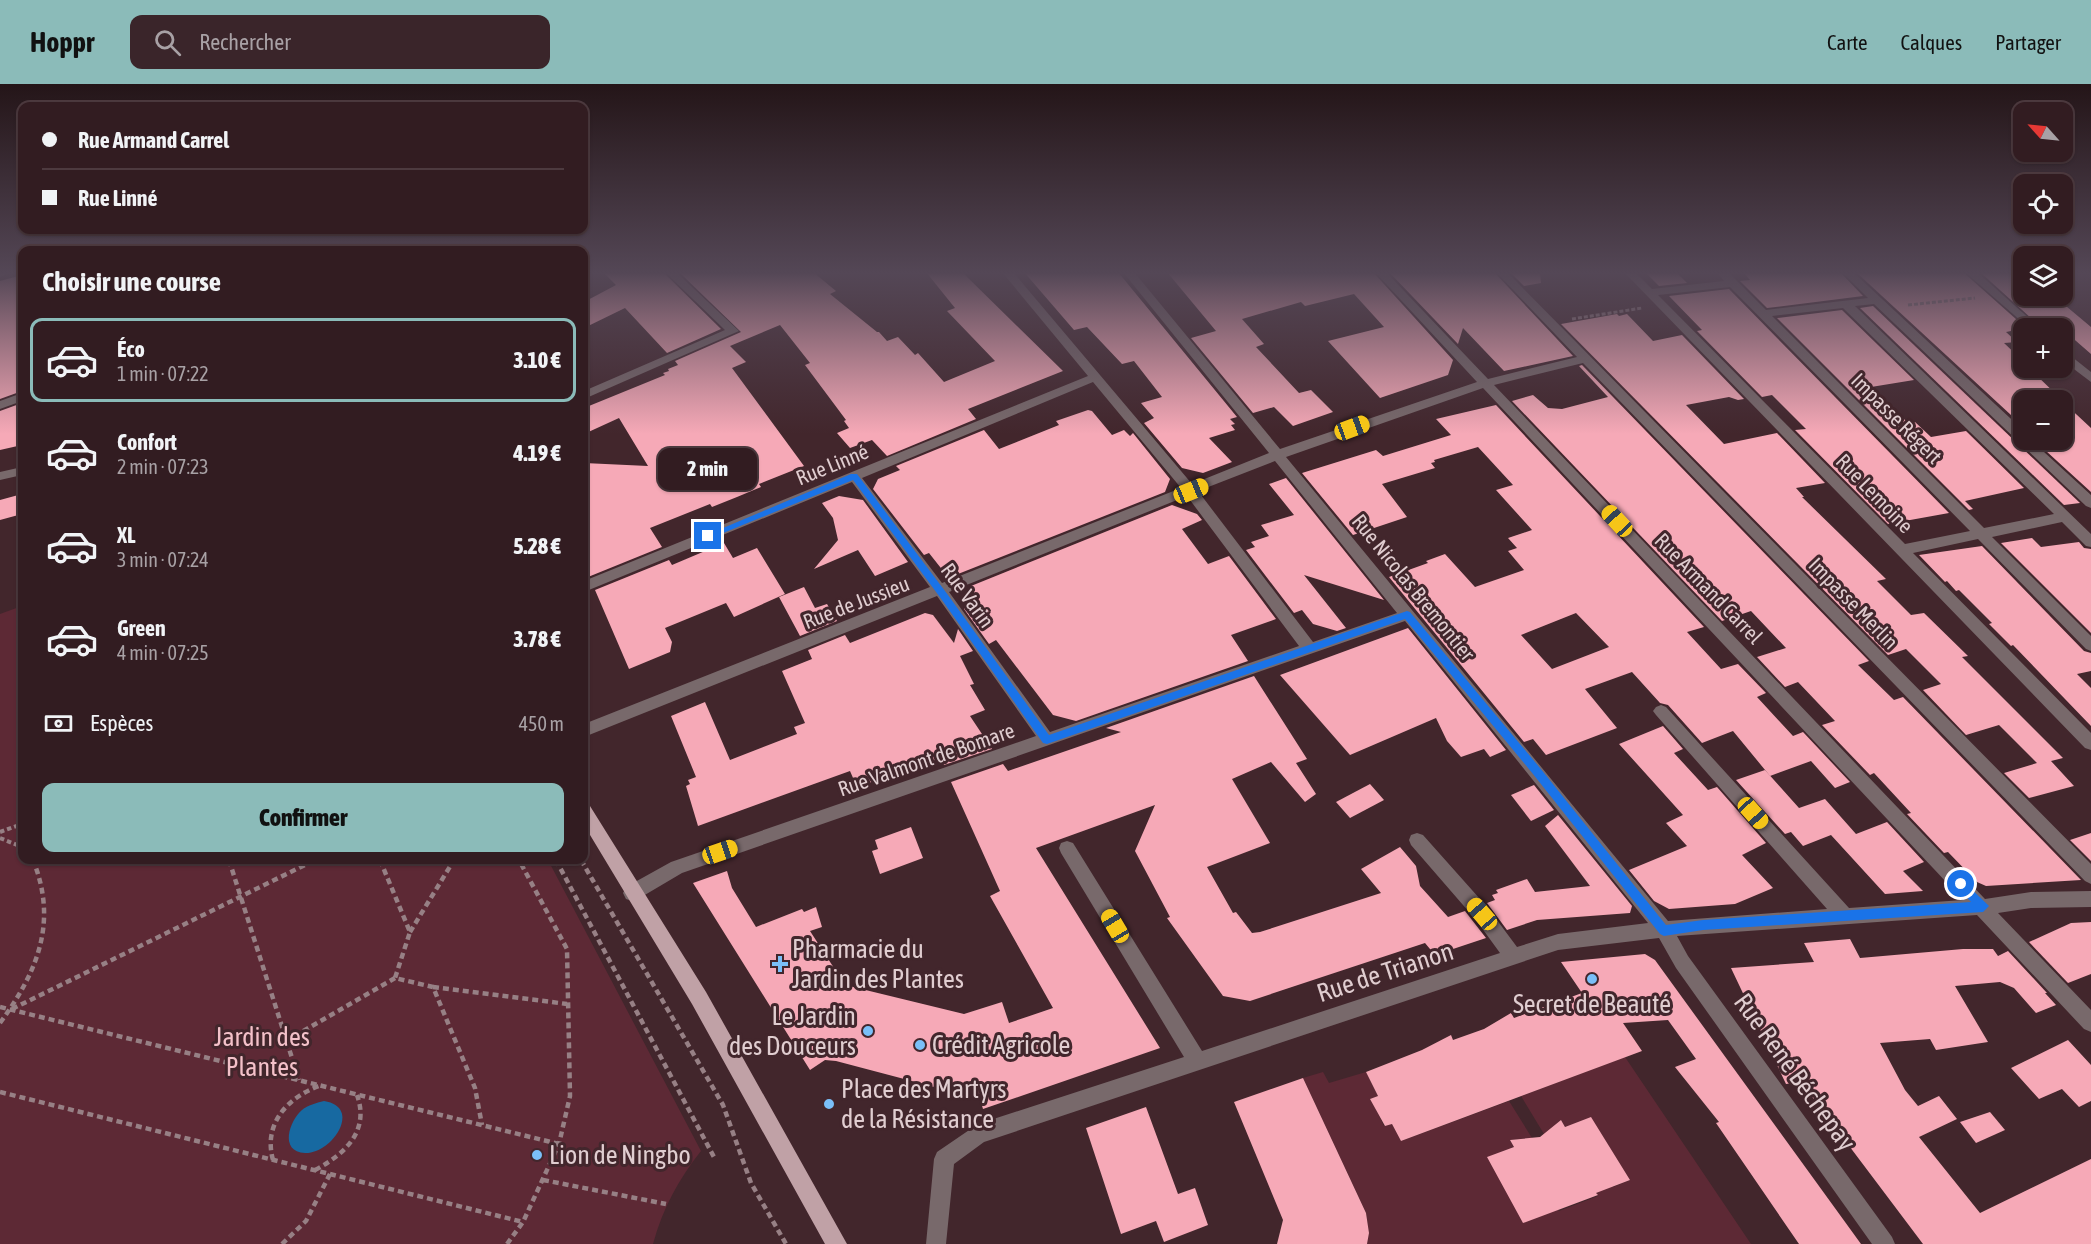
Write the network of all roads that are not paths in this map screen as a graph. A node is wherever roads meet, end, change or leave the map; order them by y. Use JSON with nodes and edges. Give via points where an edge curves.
{"nodes":[{"id":1,"x":728,"y":326,"type":"edge"},
{"id":2,"x":1052,"y":326,"type":"edge"},
{"id":3,"x":1172,"y":326,"type":"edge"},
{"id":4,"x":1432,"y":326,"type":"edge"},
{"id":5,"x":1554,"y":326,"type":"edge"},
{"id":6,"x":1683,"y":326,"type":"edge"},
{"id":7,"x":1776,"y":326,"type":"edge"},
{"id":8,"x":1869,"y":326,"type":"edge"},
{"id":9,"x":1904,"y":326,"type":"edge"},
{"id":10,"x":1586,"y":359,"type":"junction"},
{"id":11,"x":2073,"y":362,"type":"edge"},
{"id":12,"x":1095,"y":377,"type":"junction"},
{"id":13,"x":2091,"y":378,"type":"edge"},
{"id":14,"x":1486,"y":383,"type":"junction"},
{"id":15,"x":588,"y":393,"type":"edge"},
{"id":16,"x":18,"y":398,"type":"edge"},
{"id":17,"x":0,"y":405,"type":"edge"},
{"id":18,"x":2013,"y":429,"type":"edge"},
{"id":19,"x":2036,"y":450,"type":"edge"},
{"id":20,"x":1277,"y":455,"type":"junction"},
{"id":21,"x":18,"y":472,"type":"edge"},
{"id":22,"x":0,"y":476,"type":"edge"},
{"id":23,"x":854,"y":476,"type":"junction"},
{"id":24,"x":1191,"y":491,"type":"junction"},
{"id":25,"x":2091,"y":503,"type":"edge"},
{"id":26,"x":2064,"y":517,"type":"junction"},
{"id":27,"x":1980,"y":532,"type":"junction"},
{"id":28,"x":2091,"y":542,"type":"edge"},
{"id":29,"x":1902,"y":550,"type":"junction"},
{"id":30,"x":588,"y":585,"type":"edge"},
{"id":31,"x":940,"y":591,"type":"junction"},
{"id":32,"x":1407,"y":615,"type":"junction"},
{"id":33,"x":2091,"y":645,"type":"edge"},
{"id":34,"x":1309,"y":648,"type":"junction"},
{"id":35,"x":1661,"y":711,"type":"dead end"},
{"id":36,"x":588,"y":729,"type":"edge"},
{"id":37,"x":1047,"y":740,"type":"junction"},
{"id":38,"x":2091,"y":743,"type":"edge"},
{"id":39,"x":588,"y":818,"type":"edge"},
{"id":40,"x":1417,"y":840,"type":"dead end"},
{"id":41,"x":1067,"y":848,"type":"dead end"},
{"id":42,"x":2091,"y":876,"type":"edge"},
{"id":43,"x":632,"y":893,"type":"junction"},
{"id":44,"x":2091,"y":899,"type":"edge"},
{"id":45,"x":1983,"y":906,"type":"junction"},
{"id":46,"x":1845,"y":916,"type":"junction"},
{"id":47,"x":1664,"y":930,"type":"junction"},
{"id":48,"x":1513,"y":956,"type":"junction"},
{"id":49,"x":2091,"y":1023,"type":"edge"},
{"id":50,"x":1197,"y":1061,"type":"junction"},
{"id":51,"x":837,"y":1244,"type":"edge"},
{"id":52,"x":936,"y":1244,"type":"edge"},
{"id":53,"x":1885,"y":1244,"type":"edge"}],
"edges":[{"from":1,"to":15,"type":"street","via":[[733,331]]},
{"from":2,"to":12,"type":"street"},
{"from":3,"to":20,"type":"street","name":"Rue Nicolas Bremontier"},
{"from":4,"to":14,"type":"street","name":"Rue Armand Carrel"},
{"from":5,"to":10,"type":"street","name":"Impasse Merlin"},
{"from":6,"to":29,"type":"street","name":"Rue Lemoine"},
{"from":7,"to":27,"type":"street","name":"Impasse Régert"},
{"from":8,"to":26,"type":"street"},
{"from":9,"to":18,"type":"street"},
{"from":10,"to":14,"type":"street"},
{"from":10,"to":42,"type":"street","name":"Impasse Merlin"},
{"from":11,"to":13,"type":"street"},
{"from":12,"to":23,"type":"street","name":"Rue Linné"},
{"from":12,"to":24,"type":"street"},
{"from":14,"to":20,"type":"street","name":"Rue de Jussieu"},
{"from":14,"to":45,"type":"street","name":"Rue Armand Carrel"},
{"from":16,"to":17,"type":"street"},
{"from":19,"to":25,"type":"street"},
{"from":20,"to":24,"type":"street","name":"Rue de Jussieu"},
{"from":20,"to":32,"type":"street","name":"Rue Nicolas Bremontier"},
{"from":21,"to":22,"type":"street"},
{"from":23,"to":30,"type":"street","name":"Rue Linné"},
{"from":23,"to":31,"type":"street","name":"Rue Varin"},
{"from":24,"to":31,"type":"street","name":"Rue de Jussieu"},
{"from":24,"to":34,"type":"street"},
{"from":26,"to":27,"type":"street"},
{"from":26,"to":28,"type":"street"},
{"from":27,"to":29,"type":"street"},
{"from":27,"to":33,"type":"street","name":"Impasse Régert"},
{"from":29,"to":38,"type":"street","name":"Rue Lemoine"},
{"from":31,"to":36,"type":"street","name":"Rue de Jussieu"},
{"from":31,"to":37,"type":"street","name":"Rue Varin"},
{"from":32,"to":34,"type":"street","name":"Rue Valmont de Bomare"},
{"from":32,"to":47,"type":"street","name":"Rue Nicolas Bremontier"},
{"from":34,"to":37,"type":"street","name":"Rue Valmont de Bomare"},
{"from":35,"to":46,"type":"street"},
{"from":37,"to":43,"type":"street","name":"Rue Valmont de Bomare","via":[[677,867]]},
{"from":39,"to":43,"type":"main road"},
{"from":40,"to":48,"type":"street"},
{"from":41,"to":50,"type":"street"},
{"from":43,"to":51,"type":"main road","via":[[686,977]]},
{"from":44,"to":45,"type":"street","name":"Rue de Trianon"},
{"from":45,"to":46,"type":"street","name":"Rue de Trianon"},
{"from":45,"to":49,"type":"street","name":"Rue Armand Carrel"},
{"from":46,"to":47,"type":"street","name":"Rue de Trianon"},
{"from":47,"to":48,"type":"street","name":"Rue de Trianon","via":[[1558,942]]},
{"from":47,"to":53,"type":"street","name":"Rue René Béchepay","via":[[1682,962]]},
{"from":48,"to":50,"type":"street","name":"Rue de Trianon"},
{"from":50,"to":52,"type":"street","name":"Rue de Trianon","via":[[978,1134],[944,1159]]}]}
